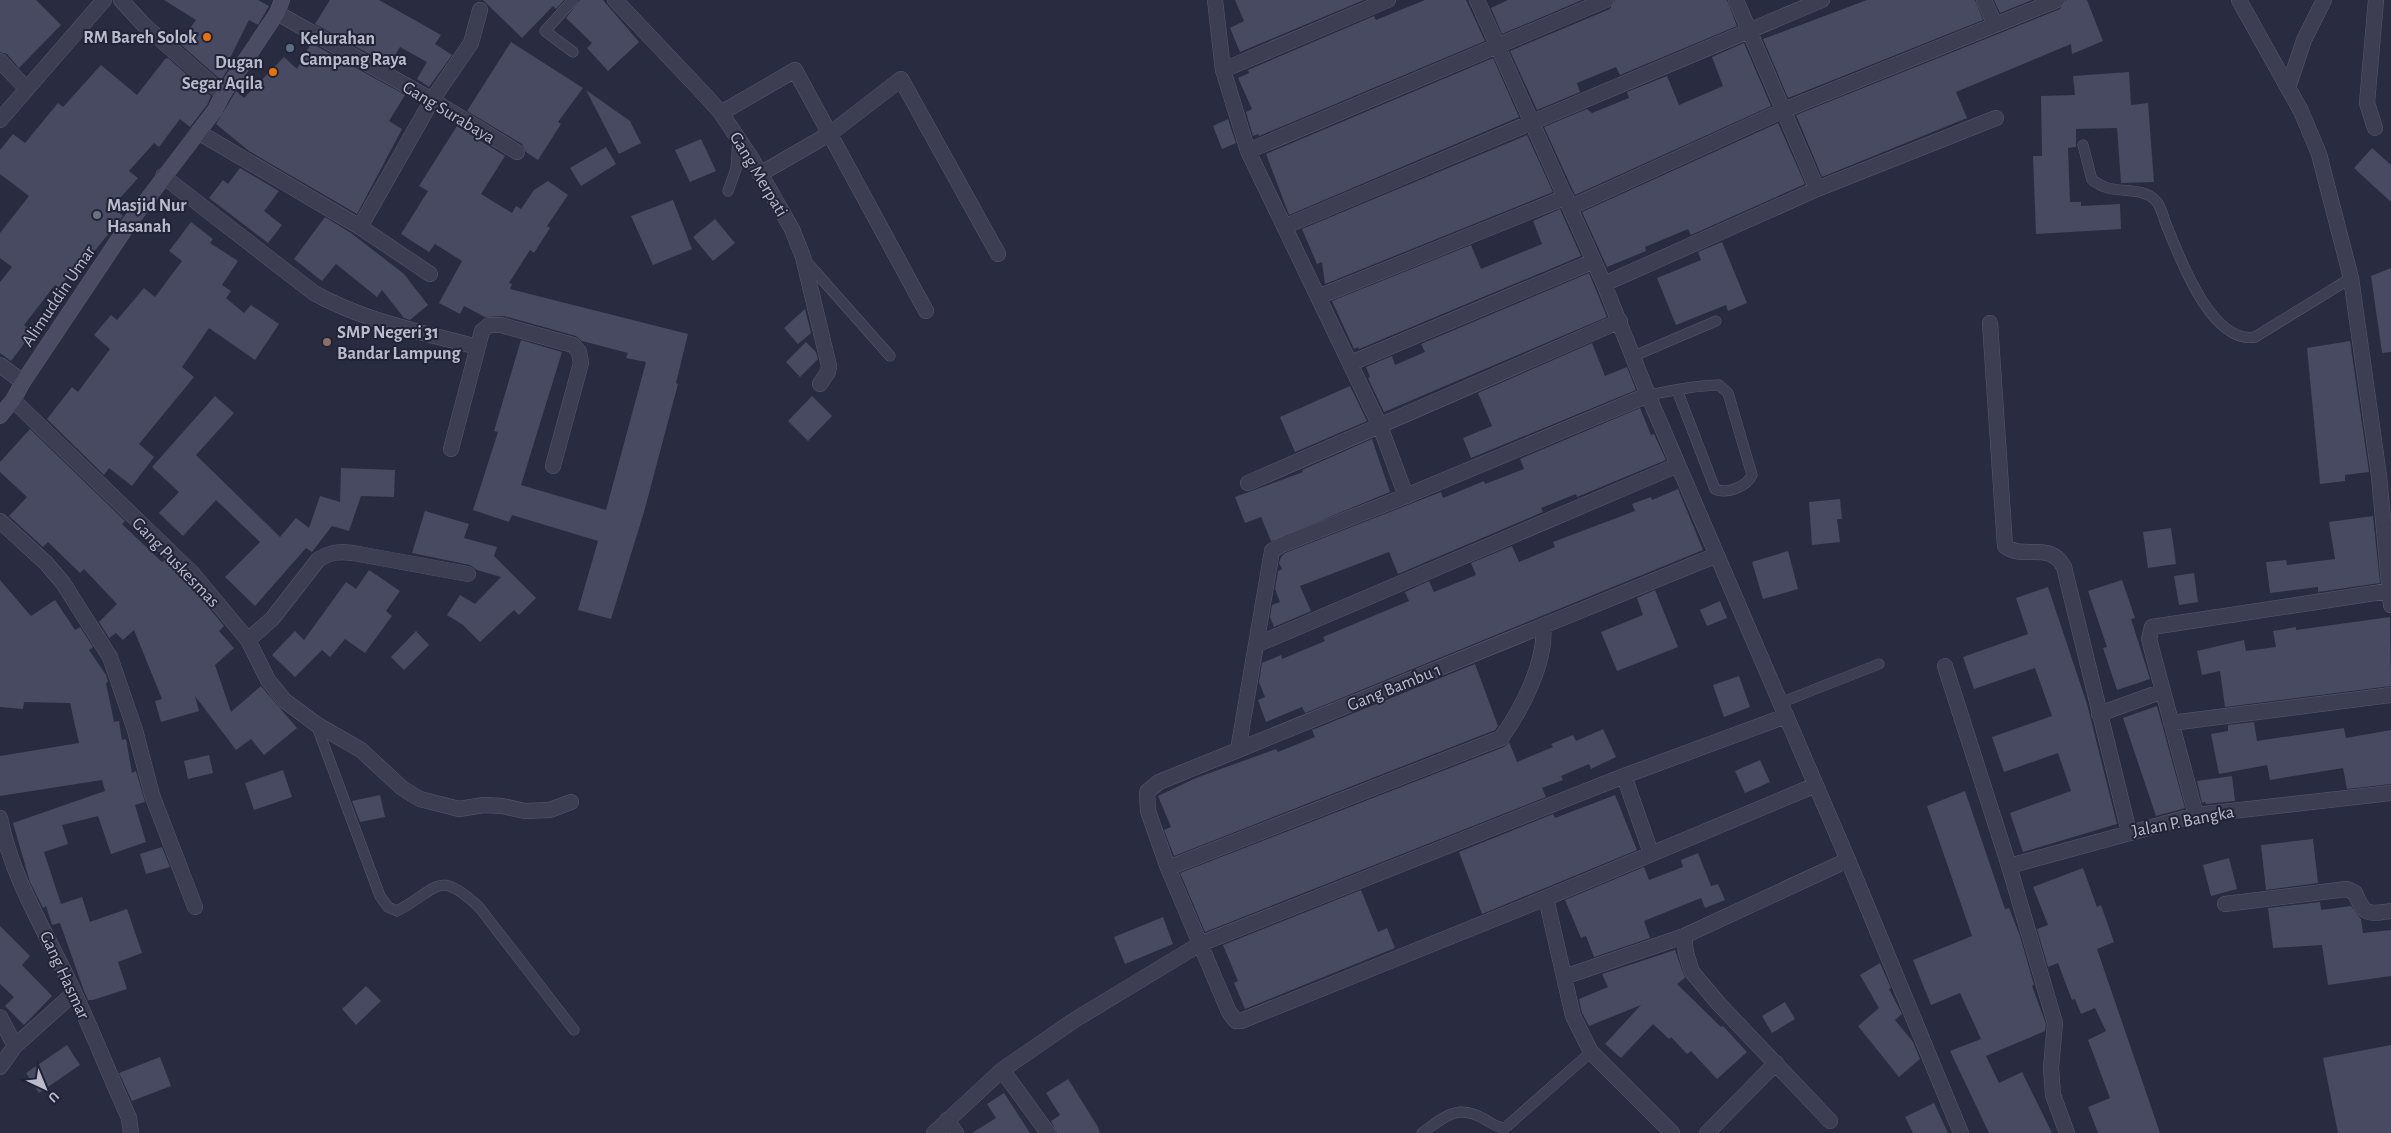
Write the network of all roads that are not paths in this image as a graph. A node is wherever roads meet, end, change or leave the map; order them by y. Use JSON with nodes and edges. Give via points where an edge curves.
{"nodes":[{"id":1,"x":104,"y":0,"type":"edge"},
{"id":2,"x":122,"y":0,"type":"edge"},
{"id":3,"x":573,"y":0,"type":"edge"},
{"id":4,"x":615,"y":0,"type":"edge"},
{"id":5,"x":1215,"y":0,"type":"edge"},
{"id":6,"x":1388,"y":0,"type":"edge"},
{"id":7,"x":1477,"y":0,"type":"edge"},
{"id":8,"x":1606,"y":0,"type":"edge"},
{"id":9,"x":1736,"y":0,"type":"edge"},
{"id":10,"x":1822,"y":0,"type":"edge"},
{"id":11,"x":1984,"y":0,"type":"edge"},
{"id":12,"x":2057,"y":0,"type":"edge"},
{"id":13,"x":2239,"y":0,"type":"edge"},
{"id":14,"x":2324,"y":0,"type":"edge"},
{"id":15,"x":2376,"y":0,"type":"edge"},
{"id":16,"x":280,"y":6,"type":"edge"},
{"id":17,"x":480,"y":10,"type":"dead end"},
{"id":18,"x":1995,"y":25,"type":"junction"},
{"id":19,"x":1749,"y":30,"type":"junction"},
{"id":20,"x":1496,"y":45,"type":"junction"},
{"id":21,"x":573,"y":52,"type":"dead end"},
{"id":22,"x":0,"y":61,"type":"edge"},
{"id":23,"x":1223,"y":70,"type":"junction"},
{"id":24,"x":2288,"y":88,"type":"junction"},
{"id":25,"x":27,"y":89,"type":"junction"},
{"id":26,"x":223,"y":94,"type":"junction"},
{"id":27,"x":432,"y":100,"type":"junction"},
{"id":28,"x":1784,"y":110,"type":"junction"},
{"id":29,"x":722,"y":113,"type":"junction"},
{"id":30,"x":1996,"y":118,"type":"dead end"},
{"id":31,"x":0,"y":120,"type":"edge"},
{"id":32,"x":1533,"y":123,"type":"junction"},
{"id":33,"x":2375,"y":128,"type":"dead end"},
{"id":34,"x":198,"y":132,"type":"junction"},
{"id":35,"x":831,"y":133,"type":"junction"},
{"id":36,"x":738,"y":137,"type":"junction"},
{"id":37,"x":2083,"y":145,"type":"dead end"},
{"id":38,"x":1248,"y":151,"type":"junction"},
{"id":39,"x":517,"y":152,"type":"dead end"},
{"id":40,"x":760,"y":174,"type":"junction"},
{"id":41,"x":163,"y":176,"type":"junction"},
{"id":42,"x":1817,"y":189,"type":"junction"},
{"id":43,"x":728,"y":190,"type":"dead end"},
{"id":44,"x":1568,"y":202,"type":"junction"},
{"id":45,"x":1286,"y":226,"type":"junction"},
{"id":46,"x":360,"y":227,"type":"junction"},
{"id":47,"x":998,"y":254,"type":"dead end"},
{"id":48,"x":803,"y":257,"type":"junction"},
{"id":49,"x":1594,"y":261,"type":"junction"},
{"id":50,"x":430,"y":274,"type":"dead end"},
{"id":51,"x":2350,"y":278,"type":"junction"},
{"id":52,"x":1604,"y":284,"type":"junction"},
{"id":53,"x":1318,"y":297,"type":"junction"},
{"id":54,"x":926,"y":311,"type":"dead end"},
{"id":55,"x":1620,"y":321,"type":"junction"},
{"id":56,"x":1716,"y":321,"type":"dead end"},
{"id":57,"x":1990,"y":323,"type":"dead end"},
{"id":58,"x":477,"y":346,"type":"junction"},
{"id":59,"x":890,"y":356,"type":"dead end"},
{"id":60,"x":1634,"y":356,"type":"junction"},
{"id":61,"x":1351,"y":363,"type":"junction"},
{"id":62,"x":0,"y":366,"type":"edge"},
{"id":63,"x":23,"y":382,"type":"junction"},
{"id":64,"x":820,"y":384,"type":"dead end"},
{"id":65,"x":1678,"y":390,"type":"junction"},
{"id":66,"x":1648,"y":395,"type":"junction"},
{"id":67,"x":13,"y":400,"type":"junction"},
{"id":68,"x":0,"y":416,"type":"edge"},
{"id":69,"x":1380,"y":426,"type":"junction"},
{"id":70,"x":451,"y":449,"type":"dead end"},
{"id":71,"x":1678,"y":465,"type":"junction"},
{"id":72,"x":554,"y":466,"type":"dead end"},
{"id":73,"x":2385,"y":474,"type":"edge"},
{"id":74,"x":1248,"y":483,"type":"dead end"},
{"id":75,"x":1406,"y":496,"type":"junction"},
{"id":76,"x":0,"y":522,"type":"edge"},
{"id":77,"x":1717,"y":555,"type":"junction"},
{"id":78,"x":468,"y":574,"type":"dead end"},
{"id":79,"x":2390,"y":587,"type":"edge"},
{"id":80,"x":1543,"y":626,"type":"junction"},
{"id":81,"x":248,"y":640,"type":"junction"},
{"id":82,"x":1256,"y":645,"type":"junction"},
{"id":83,"x":1879,"y":664,"type":"dead end"},
{"id":84,"x":1946,"y":666,"type":"dead end"},
{"id":85,"x":2163,"y":690,"type":"junction"},
{"id":86,"x":2391,"y":695,"type":"edge"},
{"id":87,"x":1783,"y":710,"type":"junction"},
{"id":88,"x":2099,"y":714,"type":"junction"},
{"id":89,"x":2171,"y":723,"type":"junction"},
{"id":90,"x":316,"y":724,"type":"junction"},
{"id":91,"x":1238,"y":750,"type":"junction"},
{"id":92,"x":1624,"y":776,"type":"junction"},
{"id":93,"x":1816,"y":786,"type":"junction"},
{"id":94,"x":2391,"y":792,"type":"edge"},
{"id":95,"x":571,"y":802,"type":"dead end"},
{"id":96,"x":2196,"y":815,"type":"junction"},
{"id":97,"x":0,"y":818,"type":"edge"},
{"id":98,"x":2129,"y":832,"type":"junction"},
{"id":99,"x":1651,"y":853,"type":"junction"},
{"id":100,"x":1848,"y":860,"type":"junction"},
{"id":101,"x":2009,"y":866,"type":"junction"},
{"id":102,"x":1168,"y":868,"type":"junction"},
{"id":103,"x":1546,"y":898,"type":"junction"},
{"id":104,"x":2225,"y":904,"type":"dead end"},
{"id":105,"x":195,"y":907,"type":"dead end"},
{"id":106,"x":2391,"y":911,"type":"edge"},
{"id":107,"x":1684,"y":936,"type":"junction"},
{"id":108,"x":1200,"y":944,"type":"junction"},
{"id":109,"x":1564,"y":977,"type":"junction"},
{"id":110,"x":74,"y":993,"type":"junction"},
{"id":111,"x":0,"y":1017,"type":"edge"},
{"id":112,"x":574,"y":1030,"type":"dead end"},
{"id":113,"x":15,"y":1046,"type":"junction"},
{"id":114,"x":1591,"y":1052,"type":"junction"},
{"id":115,"x":1776,"y":1064,"type":"junction"},
{"id":116,"x":0,"y":1067,"type":"edge"},
{"id":117,"x":1002,"y":1070,"type":"junction"},
{"id":118,"x":947,"y":1120,"type":"junction"},
{"id":119,"x":1830,"y":1121,"type":"dead end"},
{"id":120,"x":131,"y":1133,"type":"edge"},
{"id":121,"x":934,"y":1133,"type":"edge"},
{"id":122,"x":956,"y":1133,"type":"edge"},
{"id":123,"x":1048,"y":1133,"type":"edge"},
{"id":124,"x":1422,"y":1133,"type":"edge"},
{"id":125,"x":1672,"y":1133,"type":"edge"},
{"id":126,"x":1707,"y":1133,"type":"edge"},
{"id":127,"x":1961,"y":1133,"type":"edge"},
{"id":128,"x":2067,"y":1133,"type":"edge"}],
"edges":[{"from":1,"to":25,"type":"street"},
{"from":2,"to":26,"type":"street","via":[[144,26]]},
{"from":3,"to":21,"type":"lane","via":[[545,31]]},
{"from":4,"to":29,"type":"street","name":"Gang Merpati"},
{"from":5,"to":23,"type":"street"},
{"from":6,"to":23,"type":"street"},
{"from":7,"to":20,"type":"street"},
{"from":8,"to":20,"type":"street"},
{"from":9,"to":19,"type":"street"},
{"from":10,"to":19,"type":"street"},
{"from":11,"to":18,"type":"street"},
{"from":12,"to":18,"type":"street"},
{"from":13,"to":24,"type":"street"},
{"from":14,"to":24,"type":"street","via":[[2304,40]]},
{"from":15,"to":33,"type":"street","via":[[2367,103]]},
{"from":16,"to":26,"type":"street","name":"Alimuddin Umar"},
{"from":16,"to":27,"type":"street","name":"Gang Surabaya"},
{"from":17,"to":27,"type":"street","via":[[471,44]]},
{"from":18,"to":28,"type":"street"},
{"from":19,"to":28,"type":"street"},
{"from":19,"to":32,"type":"street"},
{"from":20,"to":32,"type":"street"},
{"from":20,"to":38,"type":"street"},
{"from":22,"to":25,"type":"street"},
{"from":23,"to":38,"type":"street"},
{"from":24,"to":51,"type":"street","via":[[2318,154]]},
{"from":25,"to":31,"type":"street"},
{"from":26,"to":34,"type":"street","name":"Alimuddin Umar"},
{"from":27,"to":39,"type":"street","name":"Gang Surabaya"},
{"from":27,"to":46,"type":"street"},
{"from":28,"to":42,"type":"street"},
{"from":28,"to":44,"type":"street"},
{"from":29,"to":35,"type":"street","via":[[795,70]]},
{"from":29,"to":36,"type":"street","name":"Gang Merpati"},
{"from":30,"to":42,"type":"street"},
{"from":32,"to":44,"type":"street"},
{"from":32,"to":45,"type":"street"},
{"from":34,"to":41,"type":"street","name":"Alimuddin Umar"},
{"from":34,"to":46,"type":"street"},
{"from":35,"to":40,"type":"street"},
{"from":35,"to":47,"type":"street","via":[[901,79]]},
{"from":35,"to":54,"type":"street"},
{"from":36,"to":40,"type":"street","name":"Gang Merpati"},
{"from":36,"to":43,"type":"lane","via":[[736,169]]},
{"from":37,"to":51,"type":"lane","via":[[2092,180],[2105,187],[2144,194],[2156,201],[2184,269],[2205,304],[2234,334],[2255,337]]},
{"from":38,"to":45,"type":"street"},
{"from":40,"to":48,"type":"street","name":"Gang Merpati","via":[[792,229]]},
{"from":41,"to":58,"type":"street","via":[[329,302],[351,312]]},
{"from":41,"to":63,"type":"street","name":"Alimuddin Umar"},
{"from":42,"to":52,"type":"street"},
{"from":44,"to":49,"type":"street"},
{"from":44,"to":53,"type":"street"},
{"from":45,"to":53,"type":"street"},
{"from":46,"to":50,"type":"street"},
{"from":48,"to":59,"type":"lane"},
{"from":48,"to":64,"type":"street","name":"Gang Merpati","via":[[829,366]]},
{"from":49,"to":52,"type":"street"},
{"from":49,"to":61,"type":"street"},
{"from":51,"to":73,"type":"street"},
{"from":52,"to":55,"type":"street"},
{"from":53,"to":61,"type":"street"},
{"from":55,"to":60,"type":"street"},
{"from":55,"to":69,"type":"street"},
{"from":56,"to":60,"type":"lane"},
{"from":57,"to":88,"type":"street","via":[[2004,546],[2013,552],[2052,553],[2059,558],[2064,567]]},
{"from":58,"to":70,"type":"street"},
{"from":58,"to":72,"type":"street","via":[[482,331],[489,325],[501,325],[573,345],[579,352],[582,363]]},
{"from":60,"to":66,"type":"street"},
{"from":61,"to":69,"type":"street"},
{"from":62,"to":63,"type":"street"},
{"from":63,"to":67,"type":"street","name":"Alimuddin Umar"},
{"from":65,"to":65,"type":"lane","via":[[1719,385],[1728,393],[1752,475],[1749,482],[1735,488],[1716,489]]},
{"from":65,"to":66,"type":"lane"},
{"from":66,"to":71,"type":"street"},
{"from":66,"to":75,"type":"street"},
{"from":67,"to":68,"type":"street","name":"Alimuddin Umar"},
{"from":67,"to":81,"type":"street","name":"Gang Puskesmas","via":[[194,574]]},
{"from":69,"to":74,"type":"street"},
{"from":69,"to":75,"type":"street"},
{"from":71,"to":77,"type":"street"},
{"from":71,"to":82,"type":"street"},
{"from":73,"to":79,"type":"street"},
{"from":75,"to":82,"type":"street","via":[[1280,545],[1272,551]]},
{"from":76,"to":105,"type":"street","via":[[57,576],[110,657],[135,730],[152,795]]},
{"from":77,"to":80,"type":"street","name":"Gang Bambu 1"},
{"from":77,"to":87,"type":"street"},
{"from":78,"to":81,"type":"street","via":[[353,552],[328,554],[318,560],[272,619]]},
{"from":79,"to":85,"type":"street","via":[[2152,627],[2149,639]]},
{"from":80,"to":91,"type":"street","name":"Gang Bambu 1"},
{"from":80,"to":102,"type":"street","via":[[1545,641],[1541,656],[1514,720],[1501,738]]},
{"from":81,"to":90,"type":"street","name":"Gang Puskesmas","via":[[268,680],[285,700]]},
{"from":82,"to":91,"type":"street"},
{"from":83,"to":87,"type":"lane"},
{"from":84,"to":101,"type":"street"},
{"from":85,"to":88,"type":"street"},
{"from":85,"to":89,"type":"street"},
{"from":86,"to":89,"type":"street"},
{"from":87,"to":92,"type":"street"},
{"from":87,"to":93,"type":"street"},
{"from":88,"to":98,"type":"street"},
{"from":89,"to":96,"type":"street"},
{"from":90,"to":95,"type":"street","name":"Gang Puskesmas","via":[[361,750],[402,788],[420,799],[459,809],[484,805],[525,811],[550,810]]},
{"from":90,"to":112,"type":"lane","via":[[380,896],[388,907],[397,911],[438,886],[450,884],[462,891],[479,907]]},
{"from":91,"to":102,"type":"street","name":"Gang Bambu 1","via":[[1159,782],[1147,792],[1148,812]]},
{"from":92,"to":99,"type":"street"},
{"from":92,"to":108,"type":"street"},
{"from":93,"to":99,"type":"street"},
{"from":93,"to":100,"type":"street"},
{"from":94,"to":96,"type":"street","name":"Jalan P. Bangka"},
{"from":96,"to":98,"type":"street","name":"Jalan P. Bangka"},
{"from":97,"to":110,"type":"street","name":"Gang Hasmar","via":[[16,874]]},
{"from":98,"to":101,"type":"street","name":"Jalan P. Bangka"},
{"from":99,"to":103,"type":"street"},
{"from":100,"to":107,"type":"street"},
{"from":100,"to":127,"type":"street"},
{"from":101,"to":128,"type":"street","via":[[2055,1023],[2051,1068],[2053,1095]]},
{"from":102,"to":108,"type":"street"},
{"from":103,"to":108,"type":"street","via":[[1241,1021],[1236,1021],[1229,1012]]},
{"from":103,"to":109,"type":"street"},
{"from":104,"to":106,"type":"street","via":[[2347,889],[2355,893],[2366,912]]},
{"from":107,"to":109,"type":"street"},
{"from":107,"to":115,"type":"street","via":[[1692,972]]},
{"from":108,"to":117,"type":"street","via":[[1076,1019]]},
{"from":109,"to":114,"type":"street","via":[[1573,1016]]},
{"from":110,"to":113,"type":"street"},
{"from":110,"to":120,"type":"street","name":"Gang Hasmar","via":[[128,1118]]},
{"from":111,"to":113,"type":"street"},
{"from":113,"to":116,"type":"street"},
{"from":114,"to":124,"type":"lane","via":[[1504,1128],[1469,1112],[1456,1112]]},
{"from":114,"to":125,"type":"street"},
{"from":115,"to":119,"type":"street"},
{"from":115,"to":126,"type":"street"},
{"from":117,"to":118,"type":"street"},
{"from":117,"to":123,"type":"street"},
{"from":118,"to":121,"type":"street"},
{"from":118,"to":122,"type":"street"}]}
